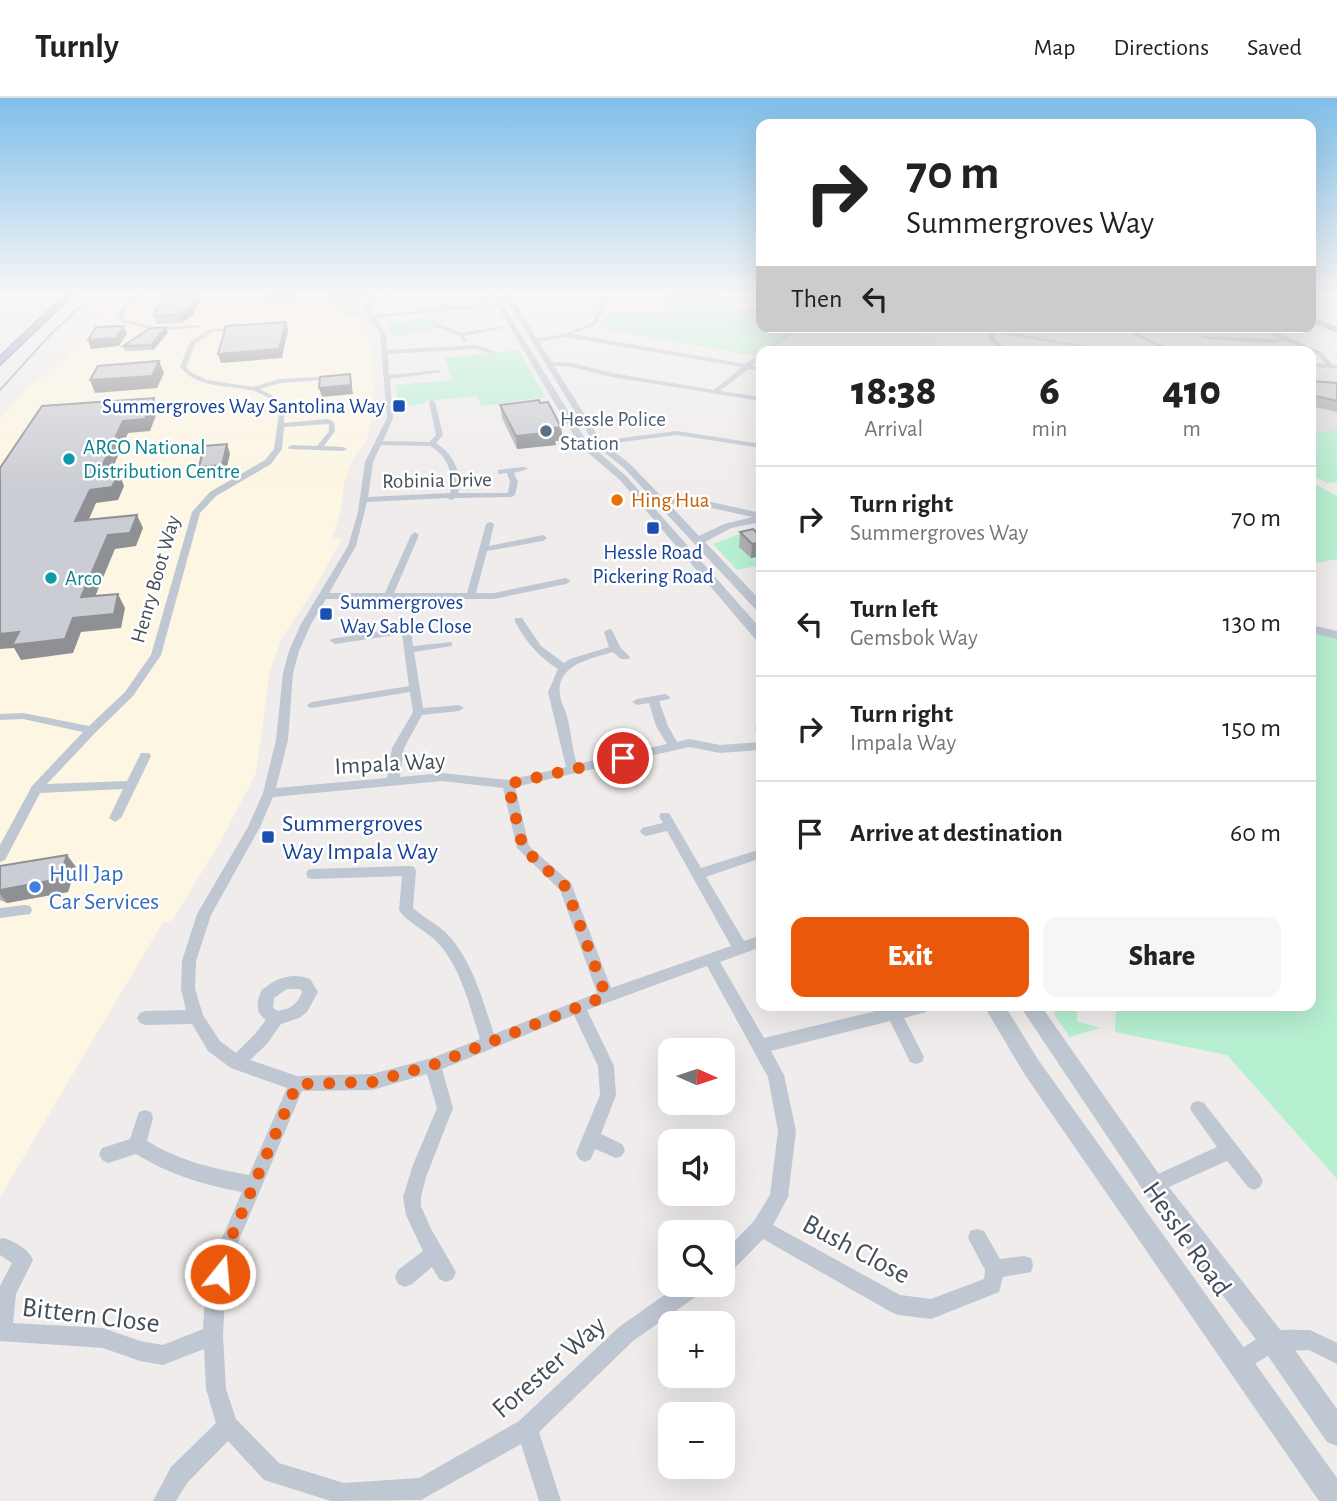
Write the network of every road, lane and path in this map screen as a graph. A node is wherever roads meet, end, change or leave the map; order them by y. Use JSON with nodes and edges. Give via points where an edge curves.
{"nodes":[{"id":1,"x":187,"y":357,"type":"edge"},
{"id":2,"x":386,"y":357,"type":"edge"},
{"id":3,"x":531,"y":357,"type":"edge"},
{"id":4,"x":545,"y":357,"type":"edge"},
{"id":5,"x":696,"y":357,"type":"edge"},
{"id":6,"x":756,"y":358,"type":"edge"},
{"id":7,"x":549,"y":364,"type":"junction"},
{"id":8,"x":1316,"y":365,"type":"edge"},
{"id":9,"x":746,"y":366,"type":"junction"},
{"id":10,"x":1335,"y":367,"type":"edge"},
{"id":11,"x":756,"y":368,"type":"edge"},
{"id":12,"x":439,"y":372,"type":"dead end"},
{"id":13,"x":335,"y":377,"type":"edge"},
{"id":14,"x":387,"y":377,"type":"junction"},
{"id":15,"x":304,"y":379,"type":"junction"},
{"id":16,"x":305,"y":388,"type":"dead end"},
{"id":17,"x":254,"y":389,"type":"junction"},
{"id":18,"x":716,"y":391,"type":"junction"},
{"id":19,"x":756,"y":398,"type":"edge"},
{"id":20,"x":420,"y":407,"type":"dead end"},
{"id":21,"x":280,"y":425,"type":"junction"},
{"id":22,"x":378,"y":443,"type":"junction"},
{"id":23,"x":598,"y":443,"type":"junction"},
{"id":24,"x":431,"y":444,"type":"junction"},
{"id":25,"x":756,"y":445,"type":"edge"},
{"id":26,"x":292,"y":447,"type":"dead end"},
{"id":27,"x":319,"y":448,"type":"junction"},
{"id":28,"x":343,"y":449,"type":"dead end"},
{"id":29,"x":524,"y":469,"type":"dead end"},
{"id":30,"x":511,"y":495,"type":"junction"},
{"id":31,"x":452,"y":498,"type":"junction"},
{"id":32,"x":364,"y":500,"type":"junction"},
{"id":33,"x":521,"y":501,"type":"dead end"},
{"id":34,"x":661,"y":502,"type":"junction"},
{"id":35,"x":756,"y":516,"type":"edge"},
{"id":36,"x":756,"y":518,"type":"edge"},
{"id":37,"x":490,"y":524,"type":"dead end"},
{"id":38,"x":415,"y":535,"type":"dead end"},
{"id":39,"x":543,"y":538,"type":"dead end"},
{"id":40,"x":697,"y":541,"type":"junction"},
{"id":41,"x":399,"y":546,"type":"dead end"},
{"id":42,"x":410,"y":546,"type":"junction"},
{"id":43,"x":484,"y":549,"type":"junction"},
{"id":44,"x":566,"y":581,"type":"dead end"},
{"id":45,"x":324,"y":596,"type":"junction"},
{"id":46,"x":471,"y":596,"type":"junction"},
{"id":47,"x":388,"y":597,"type":"junction"},
{"id":48,"x":756,"y":603,"type":"edge"},
{"id":49,"x":519,"y":620,"type":"dead end"},
{"id":50,"x":756,"y":630,"type":"edge"},
{"id":51,"x":1316,"y":630,"type":"edge"},
{"id":52,"x":609,"y":632,"type":"dead end"},
{"id":53,"x":1337,"y":635,"type":"edge"},
{"id":54,"x":335,"y":641,"type":"dead end"},
{"id":55,"x":449,"y":644,"type":"dead end"},
{"id":56,"x":615,"y":648,"type":"junction"},
{"id":57,"x":409,"y":650,"type":"junction"},
{"id":58,"x":625,"y":657,"type":"dead end"},
{"id":59,"x":564,"y":668,"type":"junction"},
{"id":60,"x":414,"y":688,"type":"junction"},
{"id":61,"x":659,"y":699,"type":"joint"},
{"id":62,"x":637,"y":702,"type":"dead end"},
{"id":63,"x":313,"y":705,"type":"dead end"},
{"id":64,"x":459,"y":708,"type":"dead end"},
{"id":65,"x":418,"y":712,"type":"junction"},
{"id":66,"x":0,"y":717,"type":"edge"},
{"id":67,"x":91,"y":730,"type":"junction"},
{"id":68,"x":674,"y":746,"type":"junction"},
{"id":69,"x":756,"y":746,"type":"edge"},
{"id":70,"x":145,"y":756,"type":"dead end"},
{"id":71,"x":573,"y":769,"type":"junction"},
{"id":72,"x":393,"y":781,"type":"junction"},
{"id":73,"x":508,"y":784,"type":"junction"},
{"id":74,"x":130,"y":785,"type":"junction"},
{"id":75,"x":36,"y":789,"type":"junction"},
{"id":76,"x":269,"y":793,"type":"junction"},
{"id":77,"x":116,"y":818,"type":"dead end"},
{"id":78,"x":646,"y":831,"type":"dead end"},
{"id":79,"x":756,"y":854,"type":"edge"},
{"id":80,"x":0,"y":857,"type":"edge"},
{"id":81,"x":313,"y":874,"type":"dead end"},
{"id":82,"x":697,"y":875,"type":"junction"},
{"id":83,"x":25,"y":910,"type":"dead end"},
{"id":84,"x":0,"y":913,"type":"edge"},
{"id":85,"x":756,"y":943,"type":"edge"},
{"id":86,"x":740,"y":948,"type":"junction"},
{"id":87,"x":710,"y":958,"type":"junction"},
{"id":88,"x":606,"y":996,"type":"junction"},
{"id":89,"x":578,"y":1007,"type":"junction"},
{"id":90,"x":906,"y":1011,"type":"edge"},
{"id":91,"x":998,"y":1011,"type":"edge"},
{"id":92,"x":1033,"y":1011,"type":"edge"},
{"id":93,"x":894,"y":1014,"type":"junction"},
{"id":94,"x":196,"y":1017,"type":"junction"},
{"id":95,"x":145,"y":1018,"type":"dead end"},
{"id":96,"x":276,"y":1018,"type":"dead end"},
{"id":97,"x":489,"y":1043,"type":"junction"},
{"id":98,"x":761,"y":1046,"type":"junction"},
{"id":99,"x":916,"y":1057,"type":"dead end"},
{"id":100,"x":237,"y":1063,"type":"junction"},
{"id":101,"x":433,"y":1065,"type":"junction"},
{"id":102,"x":297,"y":1084,"type":"junction"},
{"id":103,"x":1198,"y":1108,"type":"dead end"},
{"id":104,"x":145,"y":1118,"type":"dead end"},
{"id":105,"x":137,"y":1145,"type":"junction"},
{"id":106,"x":588,"y":1145,"type":"joint"},
{"id":107,"x":616,"y":1150,"type":"dead end"},
{"id":108,"x":1229,"y":1151,"type":"junction"},
{"id":109,"x":108,"y":1154,"type":"dead end"},
{"id":110,"x":1254,"y":1181,"type":"dead end"},
{"id":111,"x":253,"y":1185,"type":"junction"},
{"id":112,"x":1153,"y":1185,"type":"junction"},
{"id":113,"x":761,"y":1228,"type":"junction"},
{"id":114,"x":977,"y":1238,"type":"dead end"},
{"id":115,"x":4,"y":1247,"type":"dead end"},
{"id":116,"x":435,"y":1253,"type":"junction"},
{"id":117,"x":735,"y":1254,"type":"edge"},
{"id":118,"x":1024,"y":1265,"type":"dead end"},
{"id":119,"x":995,"y":1269,"type":"junction"},
{"id":120,"x":446,"y":1272,"type":"dead end"},
{"id":121,"x":405,"y":1277,"type":"dead end"},
{"id":122,"x":679,"y":1297,"type":"edge"},
{"id":123,"x":1,"y":1333,"type":"edge"},
{"id":124,"x":213,"y":1335,"type":"junction"},
{"id":125,"x":1273,"y":1340,"type":"junction"},
{"id":126,"x":1337,"y":1354,"type":"edge"},
{"id":127,"x":1239,"y":1363,"type":"junction"},
{"id":128,"x":228,"y":1426,"type":"junction"},
{"id":129,"x":527,"y":1429,"type":"junction"},
{"id":130,"x":1337,"y":1432,"type":"edge"},
{"id":131,"x":344,"y":1498,"type":"edge"},
{"id":132,"x":164,"y":1501,"type":"edge"},
{"id":133,"x":550,"y":1501,"type":"edge"},
{"id":134,"x":1336,"y":1501,"type":"edge"}],
"edges":[{"from":1,"to":17,"type":"street","via":[[183,367],[188,375]]},
{"from":2,"to":14,"type":"street"},
{"from":3,"to":50,"type":"street","via":[[583,444],[623,478]]},
{"from":4,"to":7,"type":"street"},
{"from":5,"to":9,"type":"street"},
{"from":6,"to":9,"type":"street"},
{"from":7,"to":18,"type":"street"},
{"from":7,"to":23,"type":"street"},
{"from":8,"to":10,"type":"street"},
{"from":9,"to":11,"type":"street"},
{"from":9,"to":18,"type":"street"},
{"from":12,"to":14,"type":"street"},
{"from":13,"to":15,"type":"street"},
{"from":14,"to":22,"type":"street","via":[[390,418]]},
{"from":15,"to":16,"type":"street"},
{"from":15,"to":17,"type":"street"},
{"from":17,"to":21,"type":"street","via":[[283,404]]},
{"from":18,"to":19,"type":"street"},
{"from":20,"to":24,"type":"street","via":[[433,404],[440,435]]},
{"from":21,"to":27,"type":"street","via":[[332,423],[332,431]]},
{"from":21,"to":67,"type":"street","name":"Henry Boot Way","via":[[278,449],[268,462],[214,494],[197,512],[156,655],[129,694]]},
{"from":22,"to":24,"type":"street"},
{"from":22,"to":32,"type":"street","via":[[369,462]]},
{"from":23,"to":25,"type":"street","via":[[677,433]]},
{"from":23,"to":34,"type":"street"},
{"from":24,"to":31,"type":"street","via":[[444,451],[457,481]]},
{"from":26,"to":27,"type":"street"},
{"from":27,"to":28,"type":"street"},
{"from":29,"to":30,"type":"street","name":"Robinia Drive","via":[[506,472],[514,482]]},
{"from":30,"to":31,"type":"street","name":"Robinia Drive"},
{"from":30,"to":33,"type":"street","name":"Robinia Drive"},
{"from":31,"to":32,"type":"street","name":"Robinia Drive"},
{"from":32,"to":45,"type":"street","via":[[352,546]]},
{"from":34,"to":35,"type":"street","via":[[688,500]]},
{"from":34,"to":40,"type":"street"},
{"from":36,"to":40,"type":"street"},
{"from":37,"to":43,"type":"street"},
{"from":38,"to":42,"type":"street"},
{"from":39,"to":43,"type":"street"},
{"from":40,"to":48,"type":"street"},
{"from":41,"to":42,"type":"street"},
{"from":42,"to":47,"type":"street"},
{"from":43,"to":46,"type":"street"},
{"from":44,"to":46,"type":"street","via":[[494,596]]},
{"from":45,"to":47,"type":"street"},
{"from":45,"to":76,"type":"street","via":[[306,624],[288,673],[282,740]]},
{"from":46,"to":47,"type":"street"},
{"from":49,"to":59,"type":"street","via":[[545,657]]},
{"from":51,"to":53,"type":"street"},
{"from":52,"to":56,"type":"street"},
{"from":54,"to":57,"type":"street","via":[[406,630]]},
{"from":55,"to":57,"type":"street"},
{"from":56,"to":58,"type":"street"},
{"from":56,"to":59,"type":"street"},
{"from":57,"to":60,"type":"street"},
{"from":59,"to":71,"type":"street","via":[[553,684]]},
{"from":60,"to":63,"type":"street"},
{"from":60,"to":65,"type":"street"},
{"from":61,"to":62,"type":"street"},
{"from":61,"to":68,"type":"street","via":[[662,726]]},
{"from":64,"to":65,"type":"street"},
{"from":65,"to":72,"type":"street","via":[[398,748]]},
{"from":66,"to":67,"type":"street","via":[[23,716]]},
{"from":67,"to":75,"type":"street","name":"Henry Boot Way"},
{"from":68,"to":69,"type":"street","name":"Impala Way"},
{"from":68,"to":71,"type":"street","name":"Impala Way"},
{"from":70,"to":74,"type":"street"},
{"from":71,"to":73,"type":"street","name":"Impala Way"},
{"from":72,"to":73,"type":"street","name":"Impala Way","via":[[442,777]]},
{"from":72,"to":76,"type":"street","name":"Impala Way"},
{"from":73,"to":88,"type":"street","via":[[523,848],[566,887]]},
{"from":74,"to":75,"type":"street"},
{"from":74,"to":77,"type":"street"},
{"from":75,"to":80,"type":"street","name":"Henry Boot Way"},
{"from":76,"to":94,"type":"street","via":[[204,914],[189,961],[188,989]]},
{"from":78,"to":82,"type":"street","via":[[668,821]]},
{"from":79,"to":82,"type":"street"},
{"from":81,"to":97,"type":"street","via":[[409,871],[406,910],[443,938],[461,968]]},
{"from":82,"to":86,"type":"street"},
{"from":83,"to":84,"type":"street"},
{"from":85,"to":86,"type":"street"},
{"from":86,"to":87,"type":"street"},
{"from":87,"to":88,"type":"street"},
{"from":87,"to":98,"type":"street"},
{"from":88,"to":89,"type":"street"},
{"from":89,"to":97,"type":"street"},
{"from":89,"to":106,"type":"street","via":[[606,1066],[607,1095]]},
{"from":90,"to":93,"type":"street"},
{"from":91,"to":127,"type":"street","name":"Hessle Road","via":[[1032,1068]]},
{"from":92,"to":112,"type":"street","name":"Hessle Road"},
{"from":93,"to":98,"type":"street"},
{"from":93,"to":99,"type":"street"},
{"from":94,"to":95,"type":"street"},
{"from":94,"to":100,"type":"street","via":[[214,1046]]},
{"from":96,"to":100,"type":"street"},
{"from":97,"to":101,"type":"street"},
{"from":98,"to":113,"type":"street","via":[[776,1075],[787,1131],[779,1197]]},
{"from":100,"to":102,"type":"street"},
{"from":101,"to":102,"type":"street","via":[[372,1082]]},
{"from":101,"to":116,"type":"street","via":[[445,1108],[412,1198],[419,1224]]},
{"from":102,"to":111,"type":"street","name":"Forester Way"},
{"from":103,"to":108,"type":"street"},
{"from":104,"to":105,"type":"street"},
{"from":105,"to":109,"type":"street"},
{"from":105,"to":111,"type":"street","via":[[203,1176]]},
{"from":106,"to":107,"type":"street"},
{"from":108,"to":110,"type":"street"},
{"from":108,"to":112,"type":"street"},
{"from":111,"to":124,"type":"street","name":"Forester Way","via":[[225,1252],[215,1296]]},
{"from":112,"to":125,"type":"street","name":"Hessle Road"},
{"from":113,"to":117,"type":"street"},
{"from":113,"to":119,"type":"street","name":"Bush Close","via":[[898,1305],[932,1309],[992,1285]]},
{"from":114,"to":119,"type":"street"},
{"from":115,"to":123,"type":"street","name":"Bittern Close","via":[[24,1261],[7,1292]]},
{"from":116,"to":120,"type":"street"},
{"from":116,"to":121,"type":"street"},
{"from":118,"to":119,"type":"street"},
{"from":122,"to":129,"type":"street","name":"Forester Way","via":[[626,1334]]},
{"from":123,"to":124,"type":"street","name":"Bittern Close","via":[[103,1338],[163,1355]]},
{"from":124,"to":128,"type":"street","name":"Forester Way","via":[[216,1389]]},
{"from":125,"to":126,"type":"street","via":[[1310,1340]]},
{"from":125,"to":127,"type":"street"},
{"from":125,"to":130,"type":"street","name":"Hessle Road"},
{"from":127,"to":134,"type":"street","name":"Hessle Road"},
{"from":128,"to":131,"type":"street","name":"Forester Way","via":[[272,1472]]},
{"from":128,"to":132,"type":"street","via":[[179,1475]]},
{"from":129,"to":131,"type":"street","name":"Forester Way","via":[[421,1489]]},
{"from":129,"to":133,"type":"street"}]}
